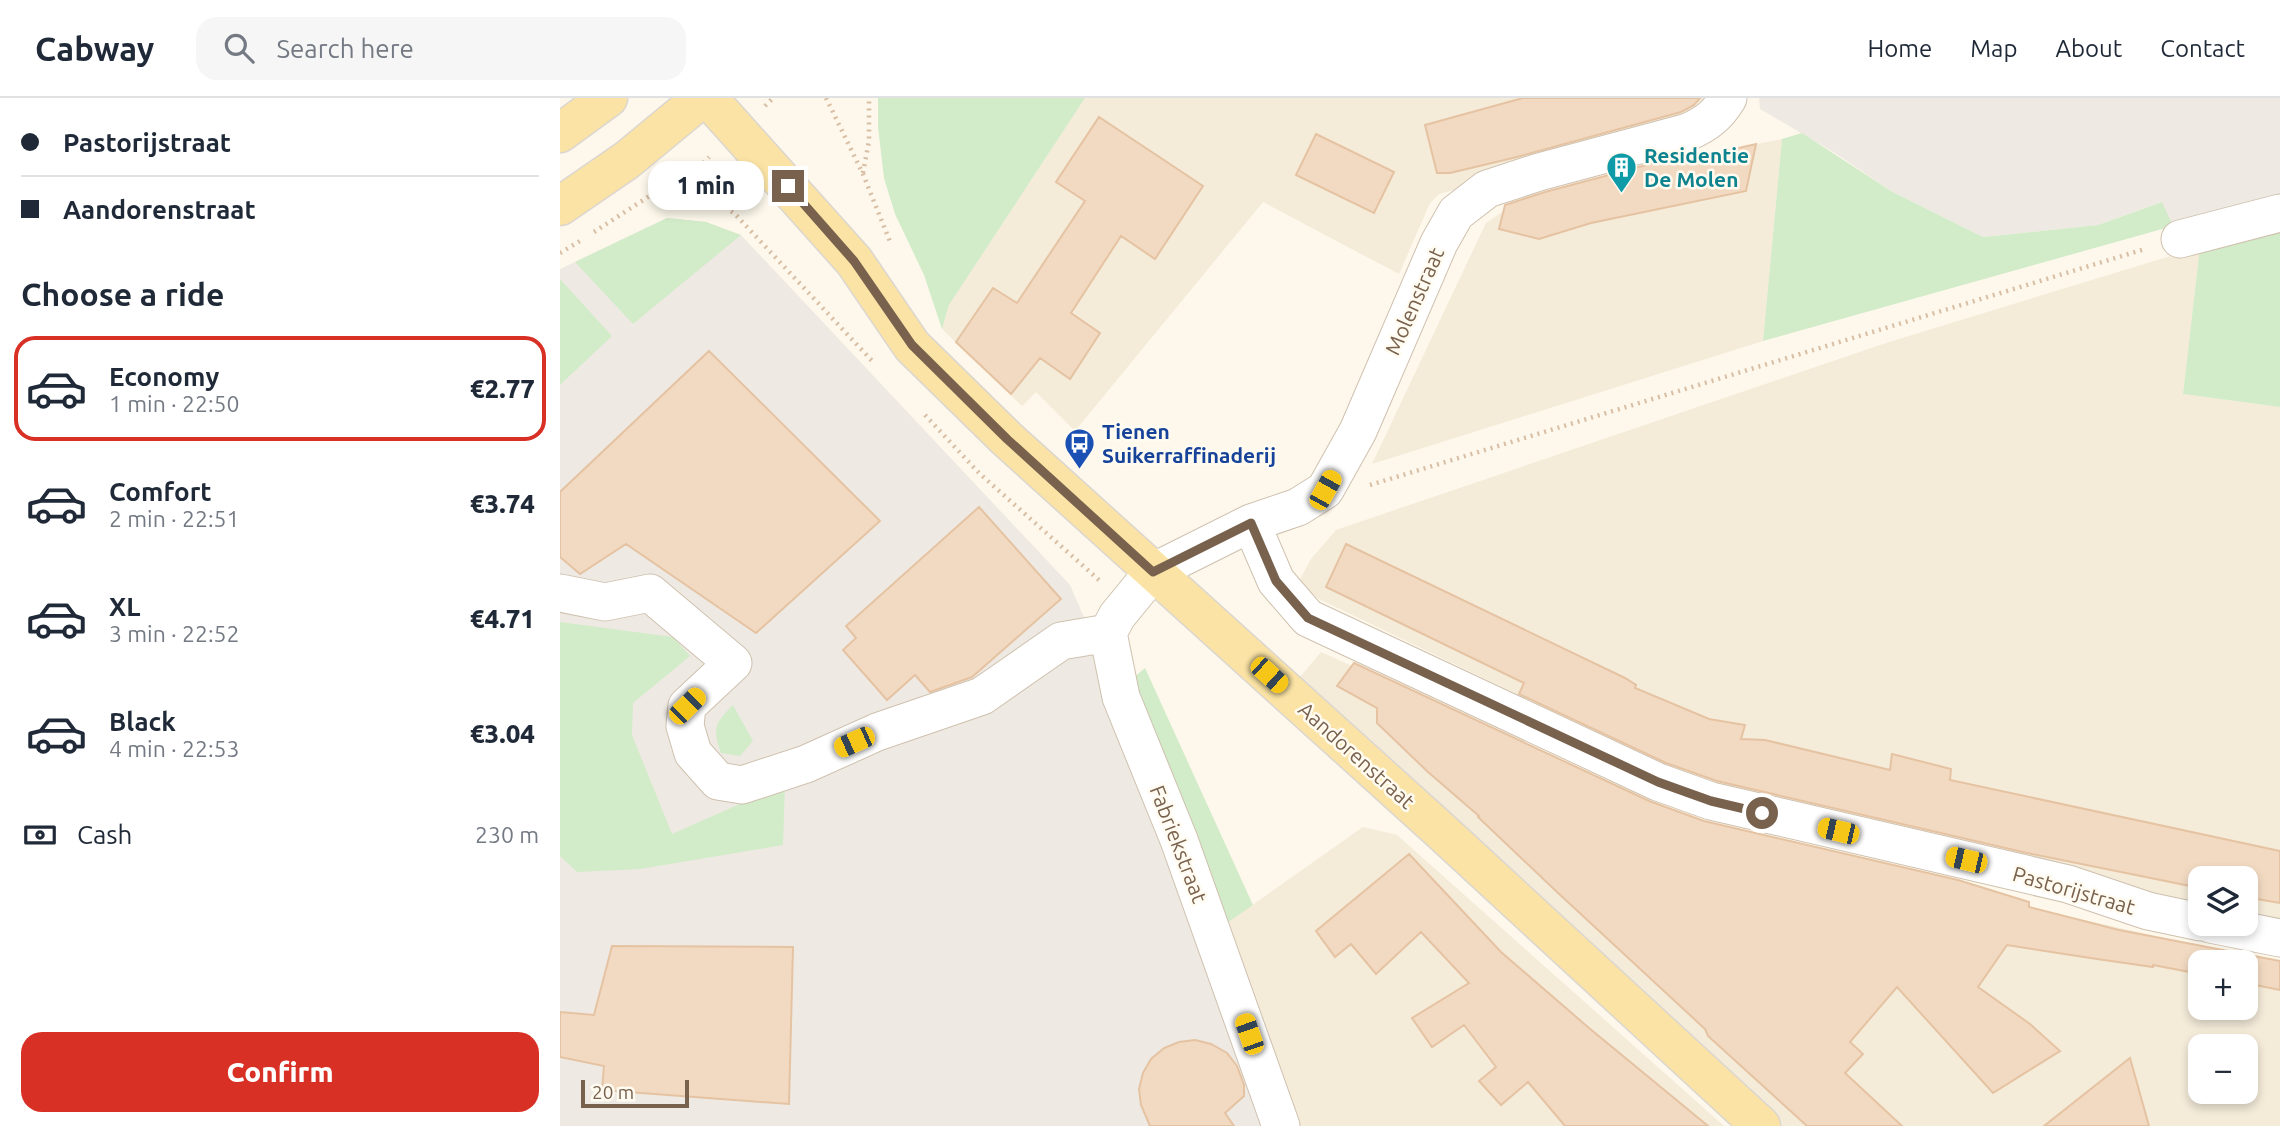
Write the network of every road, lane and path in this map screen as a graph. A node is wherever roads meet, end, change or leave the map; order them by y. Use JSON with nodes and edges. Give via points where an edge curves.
{"nodes":[{"id":1,"x":608,"y":98,"type":"edge"},
{"id":2,"x":702,"y":98,"type":"edge"},
{"id":3,"x":708,"y":98,"type":"edge"},
{"id":4,"x":826,"y":98,"type":"edge"},
{"id":5,"x":869,"y":98,"type":"edge"},
{"id":6,"x":1728,"y":98,"type":"edge"},
{"id":7,"x":560,"y":133,"type":"edge"},
{"id":8,"x":673,"y":194,"type":"dead end"},
{"id":9,"x":560,"y":206,"type":"edge"},
{"id":10,"x":2280,"y":213,"type":"edge"},
{"id":11,"x":593,"y":233,"type":"dead end"},
{"id":12,"x":2180,"y":239,"type":"joint"},
{"id":13,"x":582,"y":240,"type":"dead end"},
{"id":14,"x":560,"y":253,"type":"edge"},
{"id":15,"x":1325,"y":490,"type":"junction"},
{"id":16,"x":1251,"y":523,"type":"junction"},
{"id":17,"x":1153,"y":572,"type":"junction"},
{"id":18,"x":560,"y":593,"type":"edge"},
{"id":19,"x":1108,"y":633,"type":"junction"},
{"id":20,"x":2188,"y":919,"type":"edge"},
{"id":21,"x":2258,"y":934,"type":"edge"},
{"id":22,"x":2280,"y":938,"type":"edge"},
{"id":23,"x":1281,"y":1126,"type":"edge"},
{"id":24,"x":1761,"y":1126,"type":"edge"}],
"edges":[{"from":1,"to":7,"type":"main road"},
{"from":2,"to":9,"type":"main road"},
{"from":3,"to":17,"type":"main road","name":"Aandorenstraat","via":[[854,261],[912,345]]},
{"from":4,"to":5,"type":"path","via":[[863,174]]},
{"from":6,"to":15,"type":"street","name":"Molenstraat","via":[[1713,118],[1688,132],[1487,189],[1455,213],[1358,431]]},
{"from":8,"to":11,"type":"path","via":[[651,195]]},
{"from":10,"to":12,"type":"street"},
{"from":12,"to":15,"type":"path","via":[[1374,484]]},
{"from":13,"to":14,"type":"path"},
{"from":15,"to":16,"type":"street","name":"Molenstraat","via":[[1298,507]]},
{"from":16,"to":17,"type":"street","name":"Molenstraat"},
{"from":16,"to":20,"type":"street","name":"Pastorijstraat","via":[[1276,581],[1308,618],[1658,782],[1711,801],[2068,884]]},
{"from":17,"to":19,"type":"street"},
{"from":17,"to":24,"type":"main road","name":"Aandorenstraat"},
{"from":18,"to":19,"type":"street","via":[[605,602],[650,593],[733,663],[687,706],[685,726],[693,752],[718,781],[743,785],[982,696],[1060,641]]},
{"from":19,"to":23,"type":"street","name":"Fabriekstraat","via":[[1121,697],[1180,840]]},
{"from":21,"to":22,"type":"street"}]}
